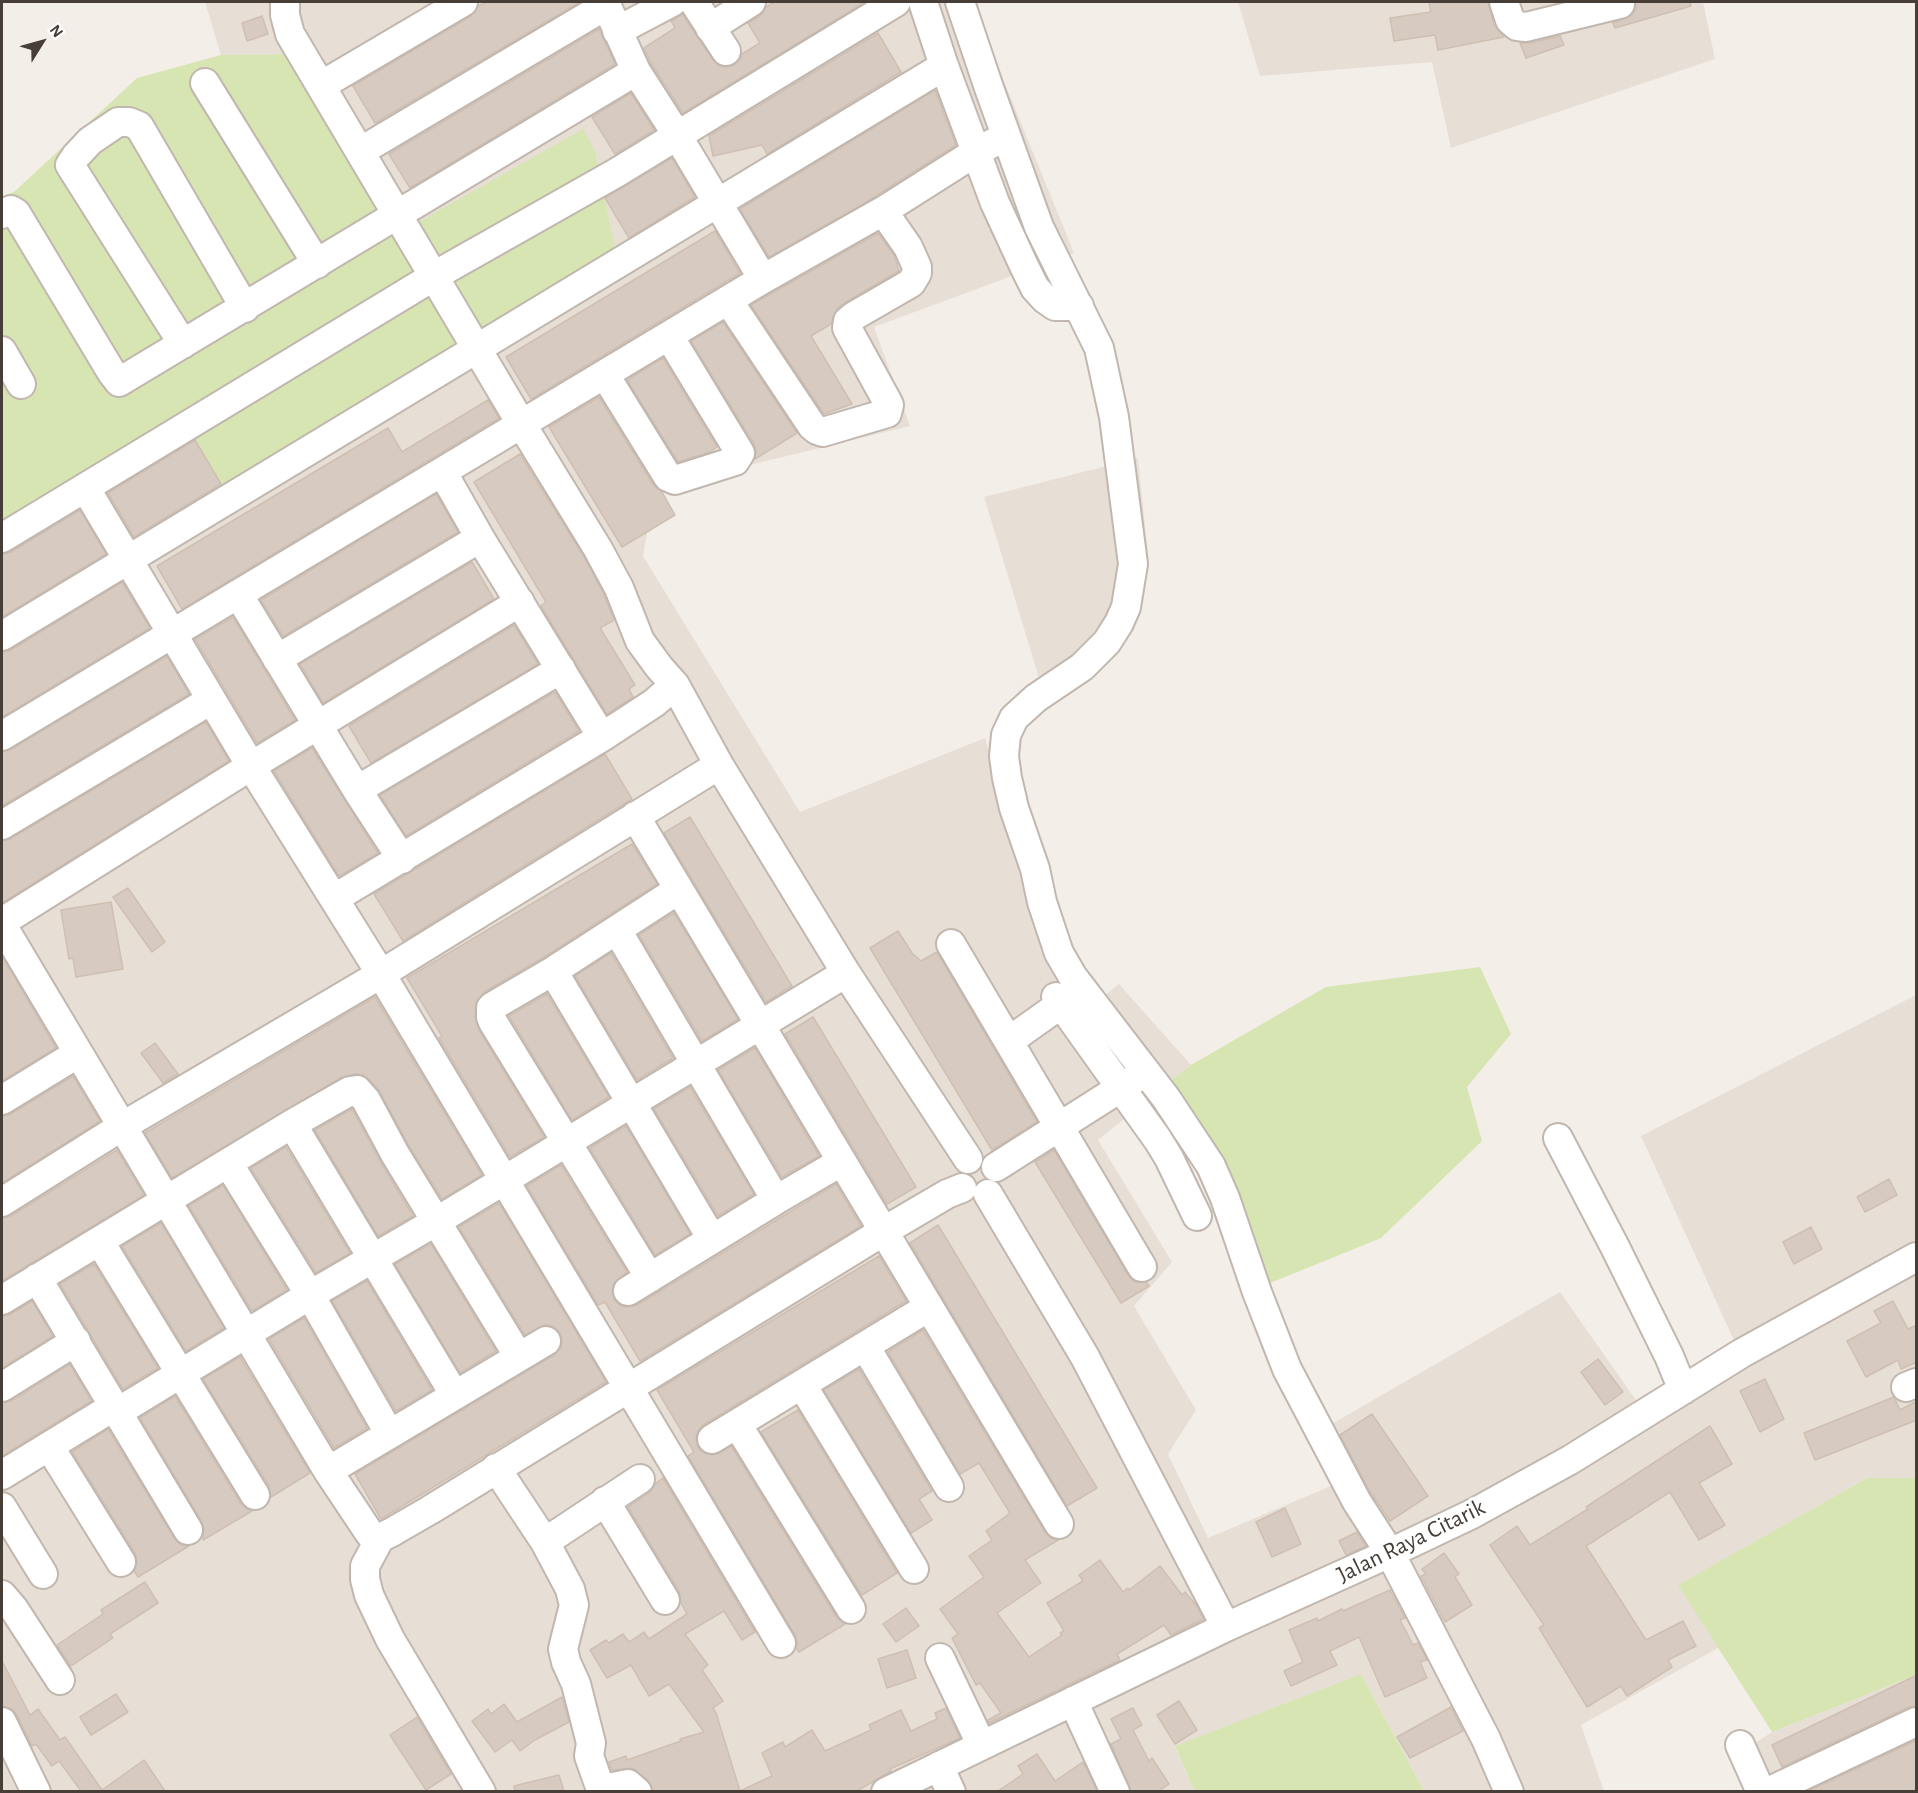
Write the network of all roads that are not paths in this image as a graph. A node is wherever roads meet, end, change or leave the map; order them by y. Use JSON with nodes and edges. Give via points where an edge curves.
{"nodes":[{"id":1,"x":285,"y":2,"type":"edge"},
{"id":2,"x":463,"y":2,"type":"edge"},
{"id":3,"x":672,"y":2,"type":"edge"},
{"id":4,"x":694,"y":2,"type":"edge"},
{"id":5,"x":751,"y":2,"type":"edge"},
{"id":6,"x":896,"y":2,"type":"edge"},
{"id":7,"x":923,"y":2,"type":"edge"},
{"id":8,"x":960,"y":2,"type":"edge"},
{"id":9,"x":1504,"y":2,"type":"edge"},
{"id":10,"x":1620,"y":4,"type":"dead end"},
{"id":11,"x":609,"y":13,"type":"edge"},
{"id":12,"x":944,"y":66,"type":"junction"},
{"id":13,"x":636,"y":71,"type":"junction"},
{"id":14,"x":205,"y":83,"type":"dead end"},
{"id":15,"x":322,"y":85,"type":"junction"},
{"id":16,"x":677,"y":135,"type":"junction"},
{"id":17,"x":1006,"y":136,"type":"junction"},
{"id":18,"x":361,"y":151,"type":"junction"},
{"id":19,"x":976,"y":152,"type":"junction"},
{"id":20,"x":718,"y":204,"type":"junction"},
{"id":21,"x":883,"y":211,"type":"junction"},
{"id":22,"x":2,"y":214,"type":"edge"},
{"id":23,"x":398,"y":215,"type":"junction"},
{"id":24,"x":317,"y":264,"type":"junction"},
{"id":25,"x":434,"y":277,"type":"junction"},
{"id":26,"x":763,"y":279,"type":"junction"},
{"id":27,"x":728,"y":300,"type":"junction"},
{"id":28,"x":1079,"y":306,"type":"junction"},
{"id":29,"x":245,"y":308,"type":"junction"},
{"id":30,"x":669,"y":336,"type":"junction"},
{"id":31,"x":183,"y":344,"type":"junction"},
{"id":32,"x":476,"y":348,"type":"junction"},
{"id":33,"x":2,"y":351,"type":"edge"},
{"id":34,"x":605,"y":375,"type":"junction"},
{"id":35,"x":21,"y":384,"type":"dead end"},
{"id":36,"x":522,"y":425,"type":"junction"},
{"id":37,"x":443,"y":473,"type":"junction"},
{"id":38,"x":86,"y":489,"type":"junction"},
{"id":39,"x":2,"y":538,"type":"edge"},
{"id":40,"x":480,"y":538,"type":"junction"},
{"id":41,"x":129,"y":559,"type":"junction"},
{"id":42,"x":238,"y":594,"type":"junction"},
{"id":43,"x":520,"y":602,"type":"junction"},
{"id":44,"x":172,"y":634,"type":"junction"},
{"id":45,"x":2,"y":636,"type":"edge"},
{"id":46,"x":277,"y":659,"type":"junction"},
{"id":47,"x":561,"y":669,"type":"junction"},
{"id":48,"x":675,"y":685,"type":"junction"},
{"id":49,"x":211,"y":700,"type":"junction"},
{"id":50,"x":317,"y":726,"type":"junction"},
{"id":51,"x":2,"y":736,"type":"edge"},
{"id":52,"x":602,"y":737,"type":"junction"},
{"id":53,"x":719,"y":765,"type":"junction"},
{"id":54,"x":251,"y":766,"type":"junction"},
{"id":55,"x":357,"y":790,"type":"junction"},
{"id":56,"x":635,"y":816,"type":"junction"},
{"id":57,"x":2,"y":825,"type":"edge"},
{"id":58,"x":402,"y":859,"type":"junction"},
{"id":59,"x":678,"y":890,"type":"junction"},
{"id":60,"x":334,"y":898,"type":"junction"},
{"id":61,"x":2,"y":924,"type":"edge"},
{"id":62,"x":617,"y":930,"type":"junction"},
{"id":63,"x":951,"y":944,"type":"dead end"},
{"id":64,"x":553,"y":971,"type":"junction"},
{"id":65,"x":846,"y":973,"type":"junction"},
{"id":66,"x":381,"y":974,"type":"junction"},
{"id":67,"x":761,"y":1024,"type":"junction"},
{"id":68,"x":1009,"y":1041,"type":"junction"},
{"id":69,"x":77,"y":1054,"type":"junction"},
{"id":70,"x":696,"y":1064,"type":"junction"},
{"id":71,"x":1145,"y":1072,"type":"junction"},
{"id":72,"x":6,"y":1088,"type":"edge"},
{"id":73,"x":1122,"y":1088,"type":"junction"},
{"id":74,"x":631,"y":1101,"type":"junction"},
{"id":75,"x":292,"y":1124,"type":"junction"},
{"id":76,"x":121,"y":1127,"type":"junction"},
{"id":77,"x":1060,"y":1127,"type":"junction"},
{"id":78,"x":1558,"y":1138,"type":"dead end"},
{"id":79,"x":566,"y":1141,"type":"junction"},
{"id":80,"x":968,"y":1158,"type":"junction"},
{"id":81,"x":841,"y":1162,"type":"junction"},
{"id":82,"x":228,"y":1163,"type":"junction"},
{"id":83,"x":996,"y":1167,"type":"junction"},
{"id":84,"x":504,"y":1179,"type":"junction"},
{"id":85,"x":975,"y":1191,"type":"junction"},
{"id":86,"x":776,"y":1200,"type":"junction"},
{"id":87,"x":165,"y":1201,"type":"junction"},
{"id":88,"x":2,"y":1202,"type":"edge"},
{"id":89,"x":1197,"y":1216,"type":"dead end"},
{"id":90,"x":437,"y":1221,"type":"junction"},
{"id":91,"x":884,"y":1231,"type":"junction"},
{"id":92,"x":712,"y":1239,"type":"junction"},
{"id":93,"x":100,"y":1242,"type":"junction"},
{"id":94,"x":373,"y":1257,"type":"junction"},
{"id":95,"x":1917,"y":1257,"type":"edge"},
{"id":96,"x":1142,"y":1266,"type":"dead end"},
{"id":97,"x":37,"y":1278,"type":"junction"},
{"id":98,"x":310,"y":1295,"type":"junction"},
{"id":99,"x":2,"y":1300,"type":"edge"},
{"id":100,"x":929,"y":1307,"type":"junction"},
{"id":101,"x":245,"y":1334,"type":"junction"},
{"id":102,"x":76,"y":1341,"type":"junction"},
{"id":103,"x":546,"y":1341,"type":"dead end"},
{"id":104,"x":865,"y":1346,"type":"junction"},
{"id":105,"x":519,"y":1357,"type":"junction"},
{"id":106,"x":180,"y":1376,"type":"junction"},
{"id":107,"x":802,"y":1385,"type":"junction"},
{"id":108,"x":2,"y":1387,"type":"edge"},
{"id":109,"x":629,"y":1388,"type":"junction"},
{"id":110,"x":1683,"y":1390,"type":"junction"},
{"id":111,"x":454,"y":1394,"type":"junction"},
{"id":112,"x":114,"y":1410,"type":"junction"},
{"id":113,"x":737,"y":1424,"type":"junction"},
{"id":114,"x":389,"y":1433,"type":"junction"},
{"id":115,"x":712,"y":1439,"type":"dead end"},
{"id":116,"x":49,"y":1446,"type":"junction"},
{"id":117,"x":496,"y":1468,"type":"junction"},
{"id":118,"x":328,"y":1471,"type":"junction"},
{"id":119,"x":2,"y":1475,"type":"edge"},
{"id":120,"x":640,"y":1479,"type":"dead end"},
{"id":121,"x":949,"y":1487,"type":"dead end"},
{"id":122,"x":255,"y":1495,"type":"dead end"},
{"id":123,"x":605,"y":1501,"type":"junction"},
{"id":124,"x":2,"y":1507,"type":"edge"},
{"id":125,"x":1059,"y":1524,"type":"dead end"},
{"id":126,"x":188,"y":1530,"type":"dead end"},
{"id":127,"x":380,"y":1538,"type":"junction"},
{"id":128,"x":545,"y":1542,"type":"junction"},
{"id":129,"x":1390,"y":1553,"type":"junction"},
{"id":130,"x":121,"y":1562,"type":"dead end"},
{"id":131,"x":914,"y":1569,"type":"dead end"},
{"id":132,"x":42,"y":1574,"type":"dead end"},
{"id":133,"x":2,"y":1595,"type":"edge"},
{"id":134,"x":665,"y":1600,"type":"dead end"},
{"id":135,"x":851,"y":1609,"type":"dead end"},
{"id":136,"x":1226,"y":1627,"type":"junction"},
{"id":137,"x":781,"y":1643,"type":"dead end"},
{"id":138,"x":940,"y":1658,"type":"dead end"},
{"id":139,"x":60,"y":1680,"type":"dead end"},
{"id":140,"x":1073,"y":1701,"type":"junction"},
{"id":141,"x":2,"y":1722,"type":"edge"},
{"id":142,"x":1917,"y":1722,"type":"edge"},
{"id":143,"x":981,"y":1744,"type":"junction"},
{"id":144,"x":1740,"y":1745,"type":"dead end"},
{"id":145,"x":939,"y":1766,"type":"junction"},
{"id":146,"x":36,"y":1791,"type":"edge"},
{"id":147,"x":481,"y":1791,"type":"edge"},
{"id":148,"x":636,"y":1791,"type":"edge"},
{"id":149,"x":886,"y":1791,"type":"edge"},
{"id":150,"x":951,"y":1791,"type":"edge"},
{"id":151,"x":1115,"y":1791,"type":"edge"},
{"id":152,"x":1509,"y":1791,"type":"edge"},
{"id":153,"x":1761,"y":1791,"type":"edge"},
{"id":154,"x":1768,"y":1791,"type":"edge"}],
"edges":[{"from":1,"to":15,"type":"street","via":[[290,34]]},
{"from":2,"to":15,"type":"street"},
{"from":3,"to":11,"type":"street"},
{"from":4,"to":5,"type":"street","via":[[718,39]]},
{"from":6,"to":16,"type":"street"},
{"from":7,"to":12,"type":"street"},
{"from":8,"to":17,"type":"street"},
{"from":9,"to":10,"type":"street","via":[[1510,20],[1526,27]]},
{"from":11,"to":13,"type":"street"},
{"from":11,"to":18,"type":"street"},
{"from":12,"to":19,"type":"street"},
{"from":12,"to":20,"type":"street"},
{"from":13,"to":16,"type":"street"},
{"from":13,"to":23,"type":"street"},
{"from":14,"to":24,"type":"street"},
{"from":15,"to":18,"type":"street"},
{"from":16,"to":20,"type":"street"},
{"from":16,"to":25,"type":"street"},
{"from":17,"to":19,"type":"street"},
{"from":17,"to":28,"type":"street","via":[[1040,227]]},
{"from":18,"to":23,"type":"street"},
{"from":19,"to":21,"type":"street"},
{"from":19,"to":28,"type":"street","via":[[1035,288],[1055,306]]},
{"from":20,"to":26,"type":"street"},
{"from":20,"to":32,"type":"street"},
{"from":21,"to":26,"type":"street"},
{"from":21,"to":27,"type":"street","via":[[908,247],[917,273],[911,283],[854,316],[847,328],[887,401],[887,413],[823,432],[817,430]]},
{"from":22,"to":31,"type":"street","via":[[11,210],[16,213],[119,382]]},
{"from":23,"to":24,"type":"street"},
{"from":23,"to":25,"type":"street"},
{"from":24,"to":29,"type":"street"},
{"from":25,"to":32,"type":"street"},
{"from":25,"to":38,"type":"street"},
{"from":26,"to":27,"type":"street"},
{"from":27,"to":30,"type":"street"},
{"from":28,"to":71,"type":"street","via":[[1099,348],[1113,417],[1133,564],[1126,608],[1107,642],[1014,718],[1006,735],[1004,756],[1014,808],[1059,953]]},
{"from":29,"to":31,"type":"street"},
{"from":29,"to":31,"type":"street","via":[[139,126],[118,122],[90,141],[70,165]]},
{"from":30,"to":34,"type":"street"},
{"from":30,"to":34,"type":"street","via":[[740,453],[735,461],[675,480],[668,477]]},
{"from":32,"to":36,"type":"street"},
{"from":32,"to":41,"type":"street"},
{"from":33,"to":35,"type":"street"},
{"from":34,"to":36,"type":"street"},
{"from":36,"to":37,"type":"street"},
{"from":36,"to":48,"type":"street","via":[[620,588],[640,641]]},
{"from":37,"to":40,"type":"street"},
{"from":37,"to":42,"type":"street"},
{"from":38,"to":39,"type":"street"},
{"from":38,"to":41,"type":"street"},
{"from":40,"to":43,"type":"street"},
{"from":40,"to":46,"type":"street"},
{"from":41,"to":44,"type":"street"},
{"from":41,"to":45,"type":"street"},
{"from":42,"to":44,"type":"street"},
{"from":42,"to":46,"type":"street"},
{"from":43,"to":47,"type":"street"},
{"from":43,"to":50,"type":"street"},
{"from":44,"to":49,"type":"street"},
{"from":44,"to":51,"type":"street"},
{"from":46,"to":50,"type":"street"},
{"from":47,"to":52,"type":"street"},
{"from":47,"to":55,"type":"street"},
{"from":48,"to":52,"type":"street"},
{"from":48,"to":53,"type":"street"},
{"from":49,"to":54,"type":"street"},
{"from":49,"to":57,"type":"street"},
{"from":50,"to":54,"type":"street"},
{"from":50,"to":55,"type":"street"},
{"from":52,"to":58,"type":"street"},
{"from":53,"to":56,"type":"street"},
{"from":53,"to":65,"type":"street"},
{"from":54,"to":60,"type":"street"},
{"from":54,"to":61,"type":"street"},
{"from":55,"to":58,"type":"street"},
{"from":56,"to":59,"type":"street"},
{"from":56,"to":66,"type":"street"},
{"from":58,"to":60,"type":"street"},
{"from":59,"to":62,"type":"street"},
{"from":59,"to":67,"type":"street"},
{"from":60,"to":66,"type":"street"},
{"from":61,"to":69,"type":"street"},
{"from":62,"to":64,"type":"street"},
{"from":62,"to":70,"type":"street"},
{"from":63,"to":68,"type":"street"},
{"from":64,"to":74,"type":"street"},
{"from":64,"to":79,"type":"street","via":[[493,1006],[490,1017]]},
{"from":65,"to":67,"type":"street"},
{"from":65,"to":80,"type":"street"},
{"from":66,"to":76,"type":"street"},
{"from":66,"to":84,"type":"street"},
{"from":67,"to":70,"type":"street"},
{"from":67,"to":81,"type":"street"},
{"from":68,"to":73,"type":"street","via":[[1058,1000]]},
{"from":68,"to":77,"type":"street"},
{"from":69,"to":72,"type":"street"},
{"from":69,"to":76,"type":"street"},
{"from":70,"to":74,"type":"street"},
{"from":70,"to":86,"type":"street"},
{"from":71,"to":73,"type":"street"},
{"from":71,"to":129,"type":"street","via":[[1211,1166],[1287,1370],[1357,1502]]},
{"from":73,"to":77,"type":"street"},
{"from":73,"to":89,"type":"street","via":[[1169,1158]]},
{"from":74,"to":79,"type":"street"},
{"from":74,"to":92,"type":"street"},
{"from":75,"to":82,"type":"street"},
{"from":75,"to":90,"type":"street","via":[[357,1090]]},
{"from":75,"to":94,"type":"street"},
{"from":76,"to":87,"type":"street"},
{"from":76,"to":88,"type":"street"},
{"from":77,"to":83,"type":"street"},
{"from":77,"to":96,"type":"street"},
{"from":78,"to":110,"type":"street"},
{"from":79,"to":84,"type":"street"},
{"from":79,"to":92,"type":"street","via":[[639,1284]]},
{"from":80,"to":83,"type":"street","via":[[984,1157]]},
{"from":80,"to":85,"type":"street","via":[[958,1180]]},
{"from":81,"to":86,"type":"street"},
{"from":81,"to":91,"type":"street"},
{"from":82,"to":87,"type":"street"},
{"from":82,"to":98,"type":"street"},
{"from":83,"to":85,"type":"street","via":[[998,1182]]},
{"from":84,"to":90,"type":"street"},
{"from":84,"to":109,"type":"street"},
{"from":85,"to":91,"type":"street","via":[[946,1194]]},
{"from":85,"to":136,"type":"street","via":[[1085,1357]]},
{"from":86,"to":92,"type":"street"},
{"from":87,"to":93,"type":"street"},
{"from":87,"to":101,"type":"street"},
{"from":90,"to":94,"type":"street"},
{"from":90,"to":105,"type":"street"},
{"from":91,"to":100,"type":"street"},
{"from":91,"to":109,"type":"street"},
{"from":93,"to":97,"type":"street"},
{"from":93,"to":106,"type":"street"},
{"from":94,"to":98,"type":"street"},
{"from":94,"to":111,"type":"street"},
{"from":95,"to":110,"type":"street","name":"Jalan Raya Citarik","via":[[1742,1353]]},
{"from":97,"to":99,"type":"street"},
{"from":97,"to":102,"type":"street"},
{"from":98,"to":101,"type":"street"},
{"from":98,"to":114,"type":"street"},
{"from":100,"to":104,"type":"street"},
{"from":100,"to":125,"type":"street"},
{"from":101,"to":106,"type":"street"},
{"from":101,"to":118,"type":"street"},
{"from":102,"to":108,"type":"street"},
{"from":102,"to":112,"type":"street"},
{"from":103,"to":105,"type":"street"},
{"from":104,"to":107,"type":"street"},
{"from":104,"to":121,"type":"street"},
{"from":105,"to":111,"type":"street"},
{"from":106,"to":112,"type":"street"},
{"from":106,"to":122,"type":"street"},
{"from":107,"to":113,"type":"street"},
{"from":107,"to":131,"type":"street"},
{"from":109,"to":117,"type":"street"},
{"from":109,"to":137,"type":"street"},
{"from":110,"to":129,"type":"street","name":"Jalan Raya Citarik","via":[[1472,1514]]},
{"from":111,"to":114,"type":"street"},
{"from":112,"to":116,"type":"street"},
{"from":112,"to":126,"type":"street"},
{"from":113,"to":115,"type":"street"},
{"from":113,"to":135,"type":"street"},
{"from":114,"to":118,"type":"street"},
{"from":116,"to":119,"type":"street"},
{"from":116,"to":130,"type":"street"},
{"from":117,"to":127,"type":"street"},
{"from":117,"to":128,"type":"street"},
{"from":118,"to":127,"type":"street","via":[[370,1534]]},
{"from":120,"to":123,"type":"street"},
{"from":123,"to":128,"type":"street"},
{"from":123,"to":134,"type":"street"},
{"from":124,"to":132,"type":"street"},
{"from":127,"to":147,"type":"street","via":[[365,1566],[369,1595],[390,1639]]},
{"from":128,"to":148,"type":"street","via":[[570,1589],[574,1605],[563,1649],[591,1743],[592,1765],[602,1788],[628,1784]]},
{"from":129,"to":136,"type":"street","name":"Jalan Raya Citarik"},
{"from":129,"to":152,"type":"street"},
{"from":133,"to":139,"type":"street"},
{"from":136,"to":140,"type":"street","name":"Jalan Raya Citarik"},
{"from":138,"to":143,"type":"street"},
{"from":140,"to":143,"type":"street","name":"Jalan Raya Citarik"},
{"from":140,"to":151,"type":"street"},
{"from":141,"to":146,"type":"street"},
{"from":142,"to":154,"type":"street"},
{"from":143,"to":145,"type":"street","name":"Jalan Raya Citarik"},
{"from":144,"to":153,"type":"street"},
{"from":145,"to":149,"type":"street","name":"Jalan Raya Citarik"},
{"from":145,"to":150,"type":"street"}]}
